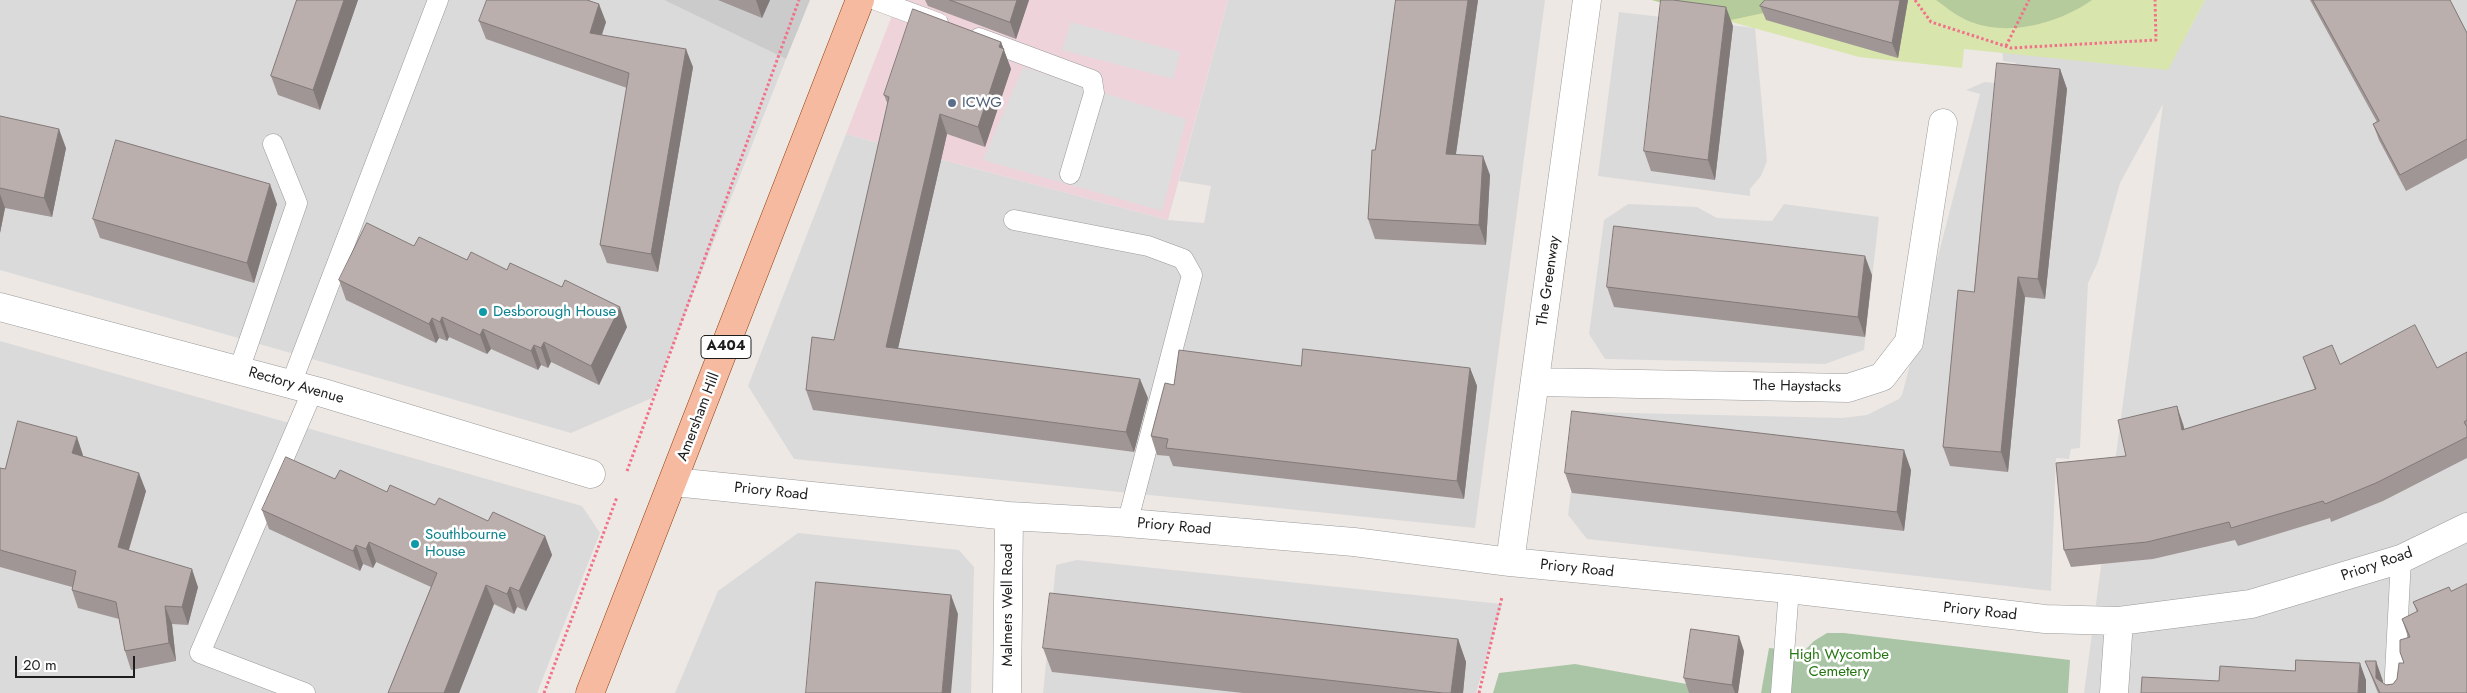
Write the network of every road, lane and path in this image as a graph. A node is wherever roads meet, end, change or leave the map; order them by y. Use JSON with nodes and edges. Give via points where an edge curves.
{"nodes":[{"id":1,"x":438,"y":0,"type":"edge"},
{"id":2,"x":799,"y":0,"type":"edge"},
{"id":3,"x":860,"y":0,"type":"edge"},
{"id":4,"x":876,"y":0,"type":"edge"},
{"id":5,"x":1587,"y":0,"type":"edge"},
{"id":6,"x":1915,"y":0,"type":"edge"},
{"id":7,"x":2029,"y":0,"type":"edge"},
{"id":8,"x":2155,"y":0,"type":"edge"},
{"id":9,"x":2006,"y":46,"type":"junction"},
{"id":10,"x":1943,"y":123,"type":"dead end"},
{"id":11,"x":274,"y":144,"type":"dead end"},
{"id":12,"x":1070,"y":174,"type":"dead end"},
{"id":13,"x":1014,"y":220,"type":"dead end"},
{"id":14,"x":0,"y":306,"type":"edge"},
{"id":15,"x":239,"y":370,"type":"junction"},
{"id":16,"x":1536,"y":382,"type":"junction"},
{"id":17,"x":302,"y":387,"type":"junction"},
{"id":18,"x":590,"y":474,"type":"joint"},
{"id":19,"x":674,"y":482,"type":"junction"},
{"id":20,"x":622,"y":486,"type":"junction"},
{"id":21,"x":1008,"y":516,"type":"junction"},
{"id":22,"x":1127,"y":524,"type":"junction"},
{"id":23,"x":2467,"y":527,"type":"edge"},
{"id":24,"x":2401,"y":559,"type":"junction"},
{"id":25,"x":1510,"y":562,"type":"junction"},
{"id":26,"x":1789,"y":589,"type":"junction"},
{"id":27,"x":2119,"y":621,"type":"junction"},
{"id":28,"x":305,"y":693,"type":"edge"},
{"id":29,"x":544,"y":693,"type":"edge"},
{"id":30,"x":590,"y":693,"type":"edge"},
{"id":31,"x":1007,"y":693,"type":"edge"},
{"id":32,"x":1479,"y":693,"type":"edge"},
{"id":33,"x":1781,"y":693,"type":"edge"},
{"id":34,"x":2114,"y":693,"type":"edge"},
{"id":35,"x":2394,"y":693,"type":"edge"}],
"edges":[{"from":1,"to":17,"type":"lane"},
{"from":2,"to":20,"type":"path"},
{"from":3,"to":19,"type":"main road","name":"Amersham Hill","number":"A404"},
{"from":4,"to":12,"type":"lane","via":[[1092,80],[1094,93]]},
{"from":5,"to":16,"type":"street","name":"The Greenway"},
{"from":6,"to":9,"type":"path","via":[[1931,22]]},
{"from":7,"to":9,"type":"path"},
{"from":8,"to":9,"type":"path","via":[[2156,40]]},
{"from":10,"to":16,"type":"street","name":"The Haystacks","via":[[1909,342],[1882,377],[1848,388]]},
{"from":11,"to":15,"type":"lane","via":[[297,203]]},
{"from":13,"to":22,"type":"lane","via":[[1148,246],[1183,259],[1192,275]]},
{"from":14,"to":15,"type":"street","name":"Rectory Avenue"},
{"from":15,"to":17,"type":"street","name":"Rectory Avenue"},
{"from":16,"to":25,"type":"street","name":"The Greenway"},
{"from":17,"to":18,"type":"street","name":"Rectory Avenue"},
{"from":17,"to":28,"type":"lane","via":[[200,653]]},
{"from":18,"to":20,"type":"path"},
{"from":19,"to":21,"type":"street","name":"Priory Road"},
{"from":19,"to":30,"type":"main road","name":"Amersham Hill","number":"A404"},
{"from":20,"to":29,"type":"path"},
{"from":21,"to":22,"type":"street","name":"Priory Road"},
{"from":21,"to":31,"type":"street","name":"Malmers Well Road"},
{"from":22,"to":25,"type":"street","name":"Priory Road","via":[[1354,542]]},
{"from":23,"to":24,"type":"street","name":"Priory Road"},
{"from":24,"to":27,"type":"street","name":"Priory Road","via":[[2251,604]]},
{"from":24,"to":35,"type":"lane"},
{"from":25,"to":26,"type":"street","name":"Priory Road"},
{"from":25,"to":32,"type":"path"},
{"from":26,"to":27,"type":"street","name":"Priory Road","via":[[2045,619]]},
{"from":26,"to":33,"type":"lane"},
{"from":27,"to":34,"type":"street"}]}
